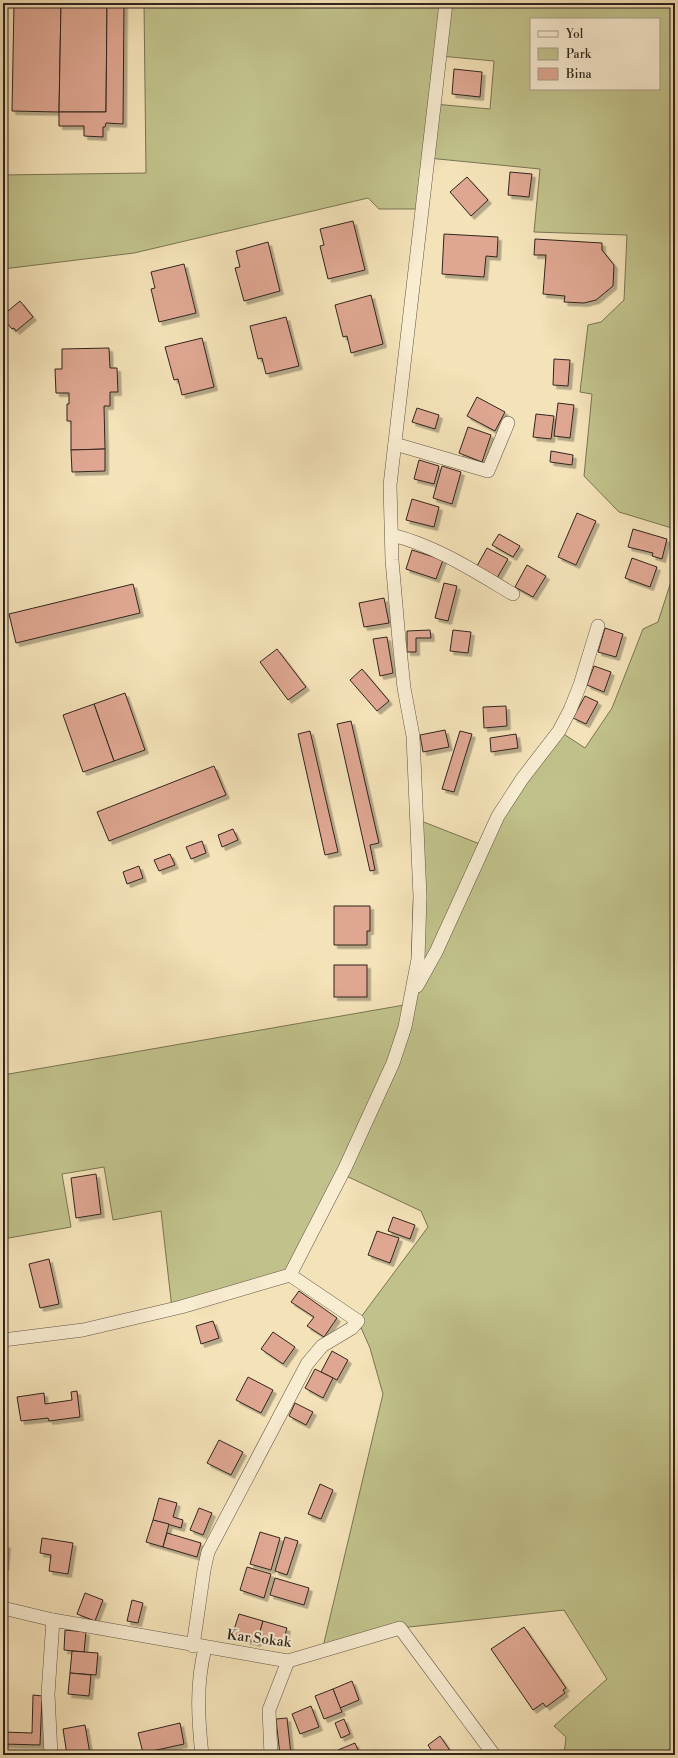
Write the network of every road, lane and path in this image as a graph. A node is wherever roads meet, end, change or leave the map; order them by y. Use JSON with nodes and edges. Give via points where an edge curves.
{"nodes":[{"id":1,"x":446,"y":3,"type":"edge"},
{"id":2,"x":508,"y":422,"type":"dead end"},
{"id":3,"x":394,"y":444,"type":"junction"},
{"id":4,"x":392,"y":535,"type":"junction"},
{"id":5,"x":513,"y":594,"type":"dead end"},
{"id":6,"x":598,"y":626,"type":"dead end"},
{"id":7,"x":412,"y":994,"type":"junction"},
{"id":8,"x":290,"y":1275,"type":"junction"},
{"id":9,"x":3,"y":1340,"type":"edge"},
{"id":10,"x":3,"y":1608,"type":"edge"},
{"id":11,"x":53,"y":1620,"type":"junction"},
{"id":12,"x":199,"y":1647,"type":"junction"},
{"id":13,"x":288,"y":1661,"type":"junction"},
{"id":14,"x":51,"y":1755,"type":"edge"},
{"id":15,"x":202,"y":1755,"type":"edge"},
{"id":16,"x":271,"y":1755,"type":"edge"},
{"id":17,"x":494,"y":1755,"type":"edge"}],
"edges":[{"from":1,"to":3,"type":"street"},
{"from":2,"to":3,"type":"street","via":[[488,471]]},
{"from":3,"to":4,"type":"street","via":[[390,486]]},
{"from":4,"to":5,"type":"street","via":[[429,547],[452,558]]},
{"from":4,"to":7,"type":"street","via":[[404,688],[413,736],[420,935]]},
{"from":6,"to":7,"type":"street","via":[[570,710],[559,731],[522,779],[498,816],[436,952]]},
{"from":7,"to":8,"type":"street","via":[[405,1027],[374,1108]]},
{"from":8,"to":9,"type":"street","via":[[181,1307],[83,1330]]},
{"from":8,"to":12,"type":"street","via":[[358,1321],[352,1328],[322,1346],[307,1364],[208,1552],[204,1570]]},
{"from":10,"to":11,"type":"street","name":"Kar Sokak"},
{"from":11,"to":12,"type":"street","name":"Kar Sokak"},
{"from":11,"to":14,"type":"street","via":[[48,1694]]},
{"from":12,"to":13,"type":"street","name":"Kar Sokak"},
{"from":12,"to":15,"type":"street","via":[[198,1696]]},
{"from":13,"to":16,"type":"street","via":[[269,1710]]},
{"from":13,"to":17,"type":"street","name":"Kar Sokak","via":[[400,1628]]}]}
